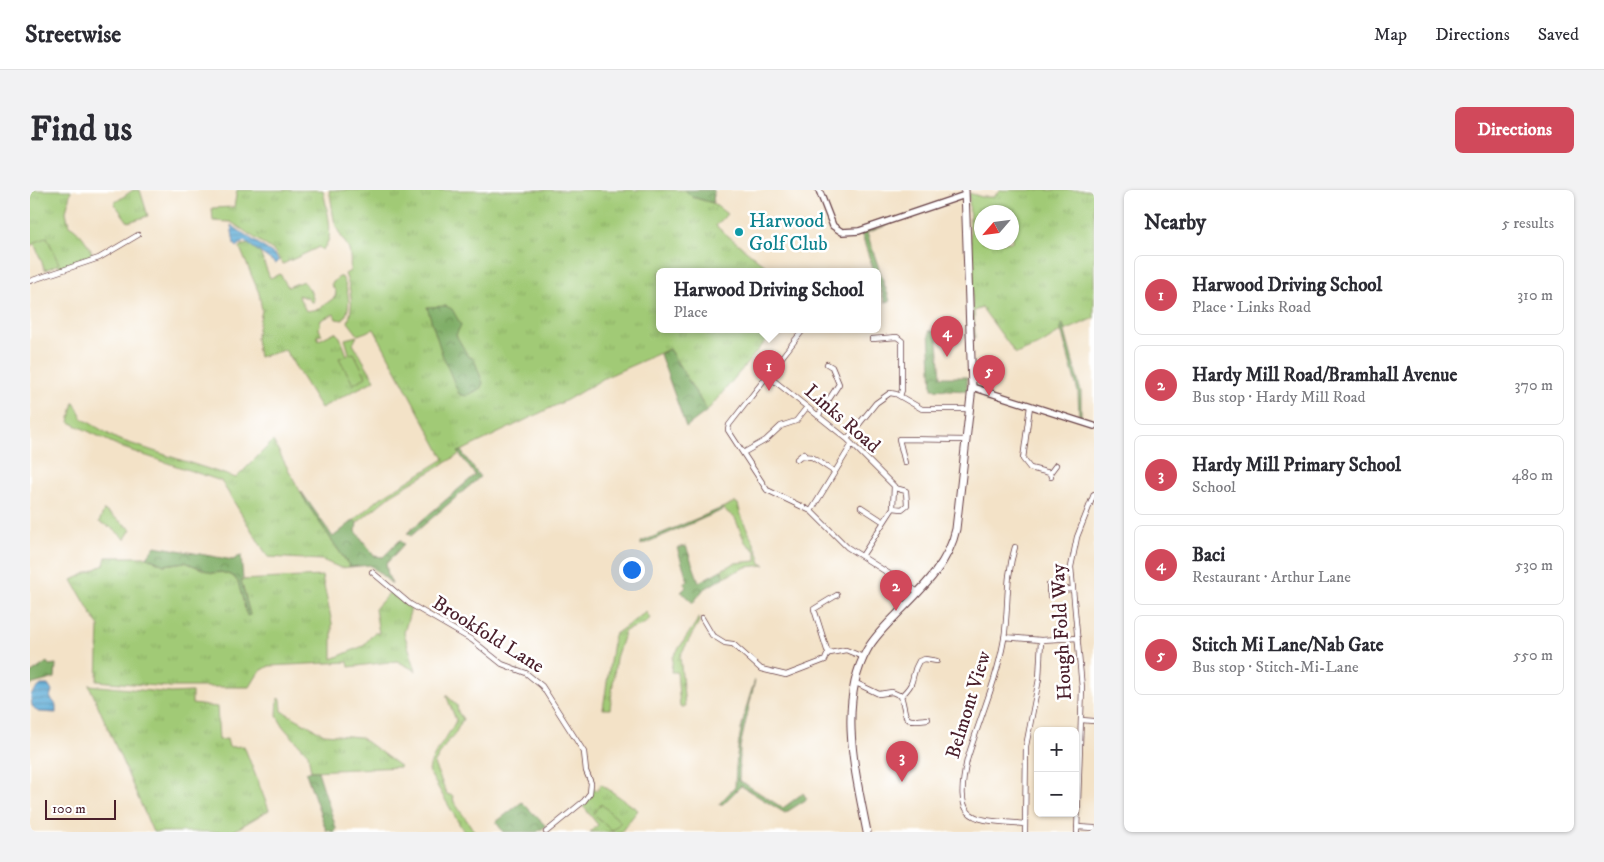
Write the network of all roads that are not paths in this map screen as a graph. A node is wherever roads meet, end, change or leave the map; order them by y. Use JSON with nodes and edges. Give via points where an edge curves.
{"nodes":[{"id":1,"x":819,"y":190,"type":"edge"},
{"id":2,"x":965,"y":193,"type":"edge"},
{"id":3,"x":138,"y":235,"type":"dead end"},
{"id":4,"x":30,"y":281,"type":"edge"},
{"id":5,"x":801,"y":333,"type":"edge"},
{"id":6,"x":872,"y":339,"type":"dead end"},
{"id":7,"x":827,"y":364,"type":"dead end"},
{"id":8,"x":767,"y":375,"type":"junction"},
{"id":9,"x":972,"y":387,"type":"junction"},
{"id":10,"x":900,"y":396,"type":"junction"},
{"id":11,"x":1030,"y":406,"type":"junction"},
{"id":12,"x":807,"y":407,"type":"junction"},
{"id":13,"x":970,"y":409,"type":"junction"},
{"id":14,"x":818,"y":416,"type":"junction"},
{"id":15,"x":1094,"y":426,"type":"edge"},
{"id":16,"x":847,"y":439,"type":"junction"},
{"id":17,"x":967,"y":440,"type":"junction"},
{"id":18,"x":852,"y":444,"type":"junction"},
{"id":19,"x":743,"y":453,"type":"junction"},
{"id":20,"x":801,"y":456,"type":"dead end"},
{"id":21,"x":905,"y":463,"type":"dead end"},
{"id":22,"x":1056,"y":465,"type":"dead end"},
{"id":23,"x":835,"y":472,"type":"junction"},
{"id":24,"x":895,"y":488,"type":"junction"},
{"id":25,"x":1094,"y":494,"type":"edge"},
{"id":26,"x":862,"y":507,"type":"dead end"},
{"id":27,"x":893,"y":508,"type":"junction"},
{"id":28,"x":1092,"y":511,"type":"edge"},
{"id":29,"x":811,"y":512,"type":"junction"},
{"id":30,"x":884,"y":522,"type":"junction"},
{"id":31,"x":1015,"y":547,"type":"dead end"},
{"id":32,"x":862,"y":556,"type":"junction"},
{"id":33,"x":372,"y":572,"type":"dead end"},
{"id":34,"x":1072,"y":589,"type":"junction"},
{"id":35,"x":1049,"y":591,"type":"dead end"},
{"id":36,"x":918,"y":592,"type":"junction"},
{"id":37,"x":837,"y":595,"type":"dead end"},
{"id":38,"x":702,"y":618,"type":"dead end"},
{"id":39,"x":1004,"y":637,"type":"junction"},
{"id":40,"x":1078,"y":638,"type":"junction"},
{"id":41,"x":1041,"y":640,"type":"junction"},
{"id":42,"x":828,"y":652,"type":"junction"},
{"id":43,"x":863,"y":657,"type":"junction"},
{"id":44,"x":937,"y":660,"type":"dead end"},
{"id":45,"x":856,"y":684,"type":"junction"},
{"id":46,"x":901,"y":696,"type":"junction"},
{"id":47,"x":928,"y":719,"type":"dead end"},
{"id":48,"x":1081,"y":720,"type":"junction"},
{"id":49,"x":1094,"y":721,"type":"edge"},
{"id":50,"x":1025,"y":824,"type":"junction"},
{"id":51,"x":1094,"y":828,"type":"edge"},
{"id":52,"x":1077,"y":829,"type":"edge"},
{"id":53,"x":546,"y":832,"type":"edge"},
{"id":54,"x":866,"y":832,"type":"edge"},
{"id":55,"x":1025,"y":832,"type":"edge"}],
"edges":[{"from":1,"to":2,"type":"street","via":[[833,226],[847,233]]},
{"from":2,"to":9,"type":"main road"},
{"from":3,"to":4,"type":"street","via":[[99,258]]},
{"from":5,"to":8,"type":"street"},
{"from":6,"to":10,"type":"street","via":[[897,337],[902,341]]},
{"from":7,"to":14,"type":"street","via":[[835,372],[839,384]]},
{"from":8,"to":12,"type":"street","name":"Links Road"},
{"from":8,"to":19,"type":"street","via":[[729,425],[729,432]]},
{"from":9,"to":11,"type":"street"},
{"from":9,"to":13,"type":"main road"},
{"from":10,"to":13,"type":"street","via":[[922,409]]},
{"from":10,"to":16,"type":"street","via":[[893,393],[884,395]]},
{"from":11,"to":15,"type":"street"},
{"from":11,"to":22,"type":"street","via":[[1023,446],[1024,466],[1050,475]]},
{"from":12,"to":14,"type":"street","name":"Links Road"},
{"from":12,"to":19,"type":"street","via":[[794,422],[781,426],[766,440]]},
{"from":13,"to":17,"type":"main road"},
{"from":14,"to":16,"type":"street","name":"Links Road"},
{"from":16,"to":18,"type":"street","name":"Links Road"},
{"from":17,"to":21,"type":"street","via":[[899,439]]},
{"from":17,"to":36,"type":"main road","via":[[954,538],[944,559]]},
{"from":18,"to":23,"type":"street"},
{"from":18,"to":24,"type":"street","name":"Links Road"},
{"from":19,"to":29,"type":"street","via":[[767,490]]},
{"from":20,"to":23,"type":"street","via":[[812,457]]},
{"from":23,"to":29,"type":"street"},
{"from":24,"to":27,"type":"street","name":"Links Road"},
{"from":24,"to":27,"type":"street","name":"Links Road","via":[[906,491],[907,505],[902,509]]},
{"from":25,"to":28,"type":"street","name":"Hough Fold Way"},
{"from":26,"to":30,"type":"street"},
{"from":27,"to":30,"type":"street","name":"Links Road"},
{"from":28,"to":34,"type":"street","name":"Hough Fold Way","via":[[1073,553]]},
{"from":29,"to":32,"type":"street"},
{"from":30,"to":32,"type":"street","name":"Links Road"},
{"from":31,"to":39,"type":"street","name":"Belmont View","via":[[1006,584]]},
{"from":32,"to":36,"type":"street"},
{"from":33,"to":53,"type":"street","name":"Brookfold Lane","via":[[410,604],[472,640],[502,664],[526,673],[542,686],[584,752],[591,783],[590,793],[584,802]]},
{"from":34,"to":35,"type":"street"},
{"from":34,"to":40,"type":"street","name":"Hough Fold Way"},
{"from":36,"to":43,"type":"main road","via":[[884,627]]},
{"from":37,"to":42,"type":"street","via":[[814,609]]},
{"from":38,"to":42,"type":"street","via":[[715,637],[733,644],[757,667],[774,673],[786,675],[810,667],[825,660]]},
{"from":39,"to":41,"type":"street"},
{"from":39,"to":50,"type":"street","name":"Belmont View","via":[[967,760],[963,800],[967,811],[975,818]]},
{"from":40,"to":41,"type":"street"},
{"from":40,"to":48,"type":"street","name":"Hough Fold Way"},
{"from":41,"to":50,"type":"street","via":[[1039,679],[1026,746]]},
{"from":42,"to":43,"type":"street","via":[[846,650]]},
{"from":43,"to":45,"type":"main road"},
{"from":44,"to":46,"type":"street","via":[[919,661],[913,685]]},
{"from":45,"to":46,"type":"street","via":[[879,694],[892,692]]},
{"from":45,"to":54,"type":"main road","via":[[851,746]]},
{"from":46,"to":47,"type":"street","via":[[906,718],[910,721]]},
{"from":48,"to":49,"type":"street"},
{"from":48,"to":52,"type":"street","name":"Hough Fold Way"},
{"from":50,"to":55,"type":"street"},
{"from":51,"to":52,"type":"street"}]}
